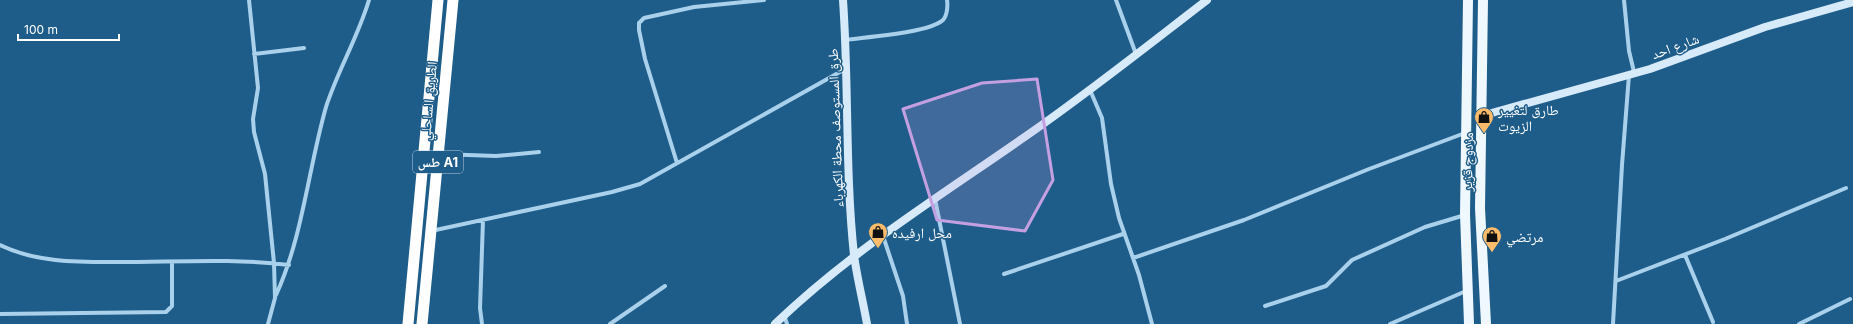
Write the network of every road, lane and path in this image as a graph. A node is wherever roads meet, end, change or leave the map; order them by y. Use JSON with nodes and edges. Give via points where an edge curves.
{"nodes":[{"id":1,"x":249,"y":0,"type":"edge"},
{"id":2,"x":369,"y":0,"type":"edge"},
{"id":3,"x":438,"y":0,"type":"edge"},
{"id":4,"x":453,"y":0,"type":"edge"},
{"id":5,"x":764,"y":0,"type":"edge"},
{"id":6,"x":843,"y":0,"type":"edge"},
{"id":7,"x":948,"y":0,"type":"edge"},
{"id":8,"x":1116,"y":0,"type":"edge"},
{"id":9,"x":1207,"y":0,"type":"edge"},
{"id":10,"x":1468,"y":0,"type":"edge"},
{"id":11,"x":1483,"y":0,"type":"edge"},
{"id":12,"x":1624,"y":0,"type":"edge"},
{"id":13,"x":1853,"y":2,"type":"edge"},
{"id":14,"x":846,"y":40,"type":"junction"},
{"id":15,"x":304,"y":48,"type":"dead end"},
{"id":16,"x":254,"y":54,"type":"junction"},
{"id":17,"x":1136,"y":54,"type":"junction"},
{"id":18,"x":847,"y":68,"type":"junction"},
{"id":19,"x":1632,"y":73,"type":"junction"},
{"id":20,"x":1090,"y":89,"type":"junction"},
{"id":21,"x":1481,"y":116,"type":"junction"},
{"id":22,"x":1465,"y":133,"type":"junction"},
{"id":23,"x":539,"y":152,"type":"dead end"},
{"id":24,"x":438,"y":154,"type":"junction"},
{"id":25,"x":1465,"y":155,"type":"junction"},
{"id":26,"x":1480,"y":155,"type":"junction"},
{"id":27,"x":677,"y":163,"type":"junction"},
{"id":28,"x":1846,"y":188,"type":"dead end"},
{"id":29,"x":935,"y":199,"type":"junction"},
{"id":30,"x":1465,"y":214,"type":"junction"},
{"id":31,"x":483,"y":220,"type":"junction"},
{"id":32,"x":431,"y":231,"type":"junction"},
{"id":33,"x":1123,"y":234,"type":"junction"},
{"id":34,"x":882,"y":236,"type":"junction"},
{"id":35,"x":0,"y":245,"type":"edge"},
{"id":36,"x":1685,"y":255,"type":"junction"},
{"id":37,"x":854,"y":256,"type":"junction"},
{"id":38,"x":1133,"y":258,"type":"junction"},
{"id":39,"x":172,"y":262,"type":"junction"},
{"id":40,"x":274,"y":263,"type":"junction"},
{"id":41,"x":289,"y":265,"type":"junction"},
{"id":42,"x":1004,"y":274,"type":"dead end"},
{"id":43,"x":1616,"y":281,"type":"junction"},
{"id":44,"x":665,"y":286,"type":"dead end"},
{"id":45,"x":1468,"y":290,"type":"junction"},
{"id":46,"x":276,"y":298,"type":"junction"},
{"id":47,"x":1850,"y":298,"type":"dead end"},
{"id":48,"x":1265,"y":306,"type":"dead end"},
{"id":49,"x":0,"y":314,"type":"edge"},
{"id":50,"x":784,"y":315,"type":"junction"},
{"id":51,"x":1713,"y":322,"type":"dead end"},
{"id":52,"x":268,"y":324,"type":"edge"},
{"id":53,"x":408,"y":324,"type":"edge"},
{"id":54,"x":422,"y":324,"type":"edge"},
{"id":55,"x":482,"y":324,"type":"edge"},
{"id":56,"x":610,"y":324,"type":"edge"},
{"id":57,"x":775,"y":324,"type":"edge"},
{"id":58,"x":787,"y":324,"type":"edge"},
{"id":59,"x":867,"y":324,"type":"edge"},
{"id":60,"x":907,"y":324,"type":"edge"},
{"id":61,"x":960,"y":324,"type":"edge"},
{"id":62,"x":1152,"y":324,"type":"edge"},
{"id":63,"x":1390,"y":324,"type":"edge"},
{"id":64,"x":1469,"y":324,"type":"edge"},
{"id":65,"x":1486,"y":324,"type":"edge"},
{"id":66,"x":1613,"y":324,"type":"edge"},
{"id":67,"x":1799,"y":324,"type":"edge"}],
"edges":[{"from":1,"to":16,"type":"street"},
{"from":2,"to":41,"type":"street","via":[[326,108]]},
{"from":3,"to":53,"type":"highway","name":"الطريق الساحلي","number":"طس A1"},
{"from":4,"to":24,"type":"highway","name":"الطريق الساحلي","number":"طس A1"},
{"from":5,"to":27,"type":"street","via":[[694,7],[644,18],[639,23],[645,58]]},
{"from":6,"to":14,"type":"street","name":"طرق المستوصف محطة الكهرباء"},
{"from":7,"to":14,"type":"street","via":[[944,20],[937,24],[904,32]]},
{"from":8,"to":17,"type":"street"},
{"from":9,"to":17,"type":"street"},
{"from":10,"to":22,"type":"main road","name":"مزدوج قزير"},
{"from":11,"to":21,"type":"main road","name":"مزدوج قزير"},
{"from":12,"to":19,"type":"street"},
{"from":13,"to":19,"type":"street","name":"شارع احد","via":[[1765,27],[1650,69]]},
{"from":14,"to":18,"type":"street","name":"طرق المستوصف محطة الكهرباء"},
{"from":15,"to":16,"type":"street"},
{"from":16,"to":40,"type":"street","via":[[258,88],[253,119],[254,132],[265,174]]},
{"from":17,"to":20,"type":"street"},
{"from":18,"to":27,"type":"street"},
{"from":18,"to":37,"type":"street","name":"طرق المستوصف محطة الكهرباء","via":[[848,165]]},
{"from":19,"to":21,"type":"street","name":"شارع احد"},
{"from":19,"to":43,"type":"street","via":[[1622,165]]},
{"from":20,"to":29,"type":"street","via":[[1026,137]]},
{"from":20,"to":33,"type":"street","via":[[1102,118],[1111,184]]},
{"from":21,"to":26,"type":"main road","name":"مزدوج قزير"},
{"from":22,"to":25,"type":"main road","name":"مزدوج قزير"},
{"from":22,"to":38,"type":"street","via":[[1230,225]]},
{"from":23,"to":24,"type":"street","via":[[496,156]]},
{"from":24,"to":32,"type":"highway","name":"الطريق الساحلي","number":"طس A1"},
{"from":25,"to":26,"type":"main road"},
{"from":25,"to":30,"type":"main road","name":"مزدوج قزير"},
{"from":26,"to":65,"type":"main road","name":"مزدوج قزير"},
{"from":27,"to":31,"type":"street","via":[[628,188]]},
{"from":28,"to":36,"type":"street"},
{"from":29,"to":34,"type":"street"},
{"from":29,"to":61,"type":"street"},
{"from":30,"to":45,"type":"main road","name":"مزدوج قزير"},
{"from":30,"to":48,"type":"street","via":[[1426,227],[1352,260],[1326,286]]},
{"from":31,"to":32,"type":"street"},
{"from":31,"to":55,"type":"street","via":[[480,308]]},
{"from":32,"to":54,"type":"highway","name":"الطريق الساحلي","number":"طس A1"},
{"from":33,"to":38,"type":"street"},
{"from":33,"to":42,"type":"street"},
{"from":34,"to":37,"type":"street"},
{"from":34,"to":60,"type":"street","via":[[902,296]]},
{"from":35,"to":39,"type":"street","via":[[23,254],[73,261]]},
{"from":36,"to":43,"type":"street"},
{"from":36,"to":51,"type":"street"},
{"from":37,"to":50,"type":"street"},
{"from":37,"to":59,"type":"street","name":"طرق المستوصف محطة الكهرباء"},
{"from":38,"to":62,"type":"street"},
{"from":39,"to":40,"type":"street"},
{"from":39,"to":49,"type":"street","via":[[172,306],[166,312]]},
{"from":40,"to":41,"type":"street"},
{"from":40,"to":46,"type":"street"},
{"from":41,"to":46,"type":"street"},
{"from":43,"to":66,"type":"street"},
{"from":44,"to":56,"type":"street"},
{"from":45,"to":63,"type":"street"},
{"from":45,"to":64,"type":"main road","name":"مزدوج قزير"},
{"from":46,"to":52,"type":"street"},
{"from":47,"to":67,"type":"street"},
{"from":50,"to":57,"type":"street"},
{"from":50,"to":58,"type":"street"}]}
